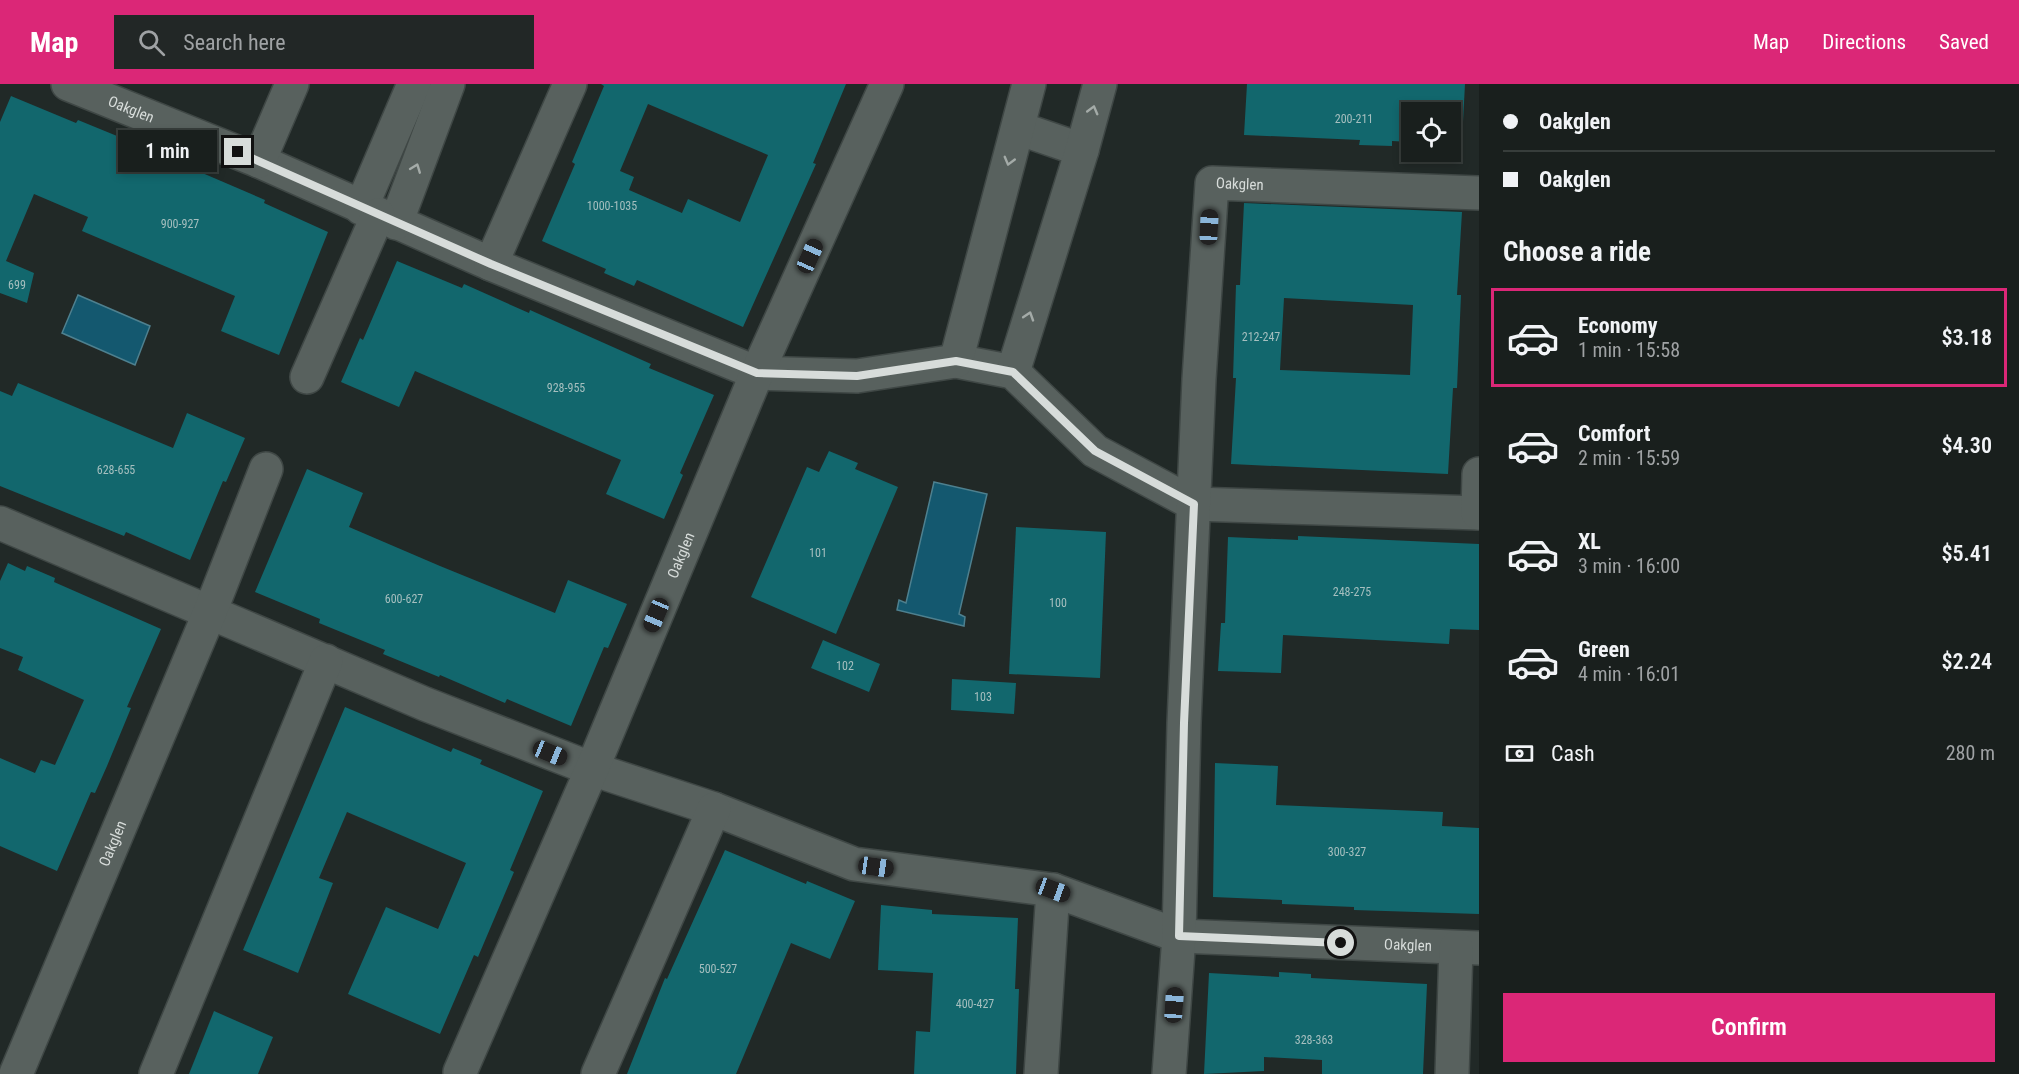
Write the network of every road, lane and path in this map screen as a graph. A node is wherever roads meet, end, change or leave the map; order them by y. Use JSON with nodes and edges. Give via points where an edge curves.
{"nodes":[{"id":1,"x":68,"y":84,"type":"edge"},
{"id":2,"x":291,"y":84,"type":"edge"},
{"id":3,"x":414,"y":84,"type":"edge"},
{"id":4,"x":448,"y":84,"type":"edge"},
{"id":5,"x":570,"y":84,"type":"edge"},
{"id":6,"x":886,"y":84,"type":"edge"},
{"id":7,"x":1029,"y":84,"type":"edge"},
{"id":8,"x":1100,"y":84,"type":"edge"},
{"id":9,"x":1018,"y":128,"type":"junction"},
{"id":10,"x":1082,"y":150,"type":"junction"},
{"id":11,"x":259,"y":161,"type":"junction"},
{"id":12,"x":1479,"y":193,"type":"edge"},
{"id":13,"x":378,"y":216,"type":"junction"},
{"id":14,"x":491,"y":264,"type":"junction"},
{"id":15,"x":956,"y":361,"type":"junction"},
{"id":16,"x":1013,"y":372,"type":"junction"},
{"id":17,"x":757,"y":373,"type":"junction"},
{"id":18,"x":307,"y":377,"type":"dead end"},
{"id":19,"x":266,"y":469,"type":"dead end"},
{"id":20,"x":1479,"y":474,"type":"edge"},
{"id":21,"x":1194,"y":504,"type":"junction"},
{"id":22,"x":1478,"y":513,"type":"edge"},
{"id":23,"x":0,"y":523,"type":"edge"},
{"id":24,"x":210,"y":612,"type":"junction"},
{"id":25,"x":326,"y":662,"type":"junction"},
{"id":26,"x":592,"y":769,"type":"junction"},
{"id":27,"x":714,"y":809,"type":"junction"},
{"id":28,"x":1053,"y":890,"type":"junction"},
{"id":29,"x":1179,"y":936,"type":"junction"},
{"id":30,"x":1467,"y":948,"type":"edge"},
{"id":31,"x":460,"y":1072,"type":"dead end"},
{"id":32,"x":16,"y":1074,"type":"edge"},
{"id":33,"x":156,"y":1074,"type":"edge"},
{"id":34,"x":598,"y":1074,"type":"edge"},
{"id":35,"x":1041,"y":1074,"type":"edge"},
{"id":36,"x":1169,"y":1074,"type":"edge"},
{"id":37,"x":1452,"y":1074,"type":"edge"}],
"edges":[{"from":1,"to":11,"type":"street","name":"Oakglen"},
{"from":2,"to":11,"type":"street"},
{"from":3,"to":13,"type":"street"},
{"from":13,"to":4,"type":"street","one_way":true},
{"from":5,"to":14,"type":"street"},
{"from":6,"to":17,"type":"street","name":"Oakglen"},
{"from":7,"to":9,"type":"street"},
{"from":10,"to":8,"type":"street","one_way":true},
{"from":9,"to":10,"type":"street"},
{"from":9,"to":15,"type":"street","one_way":true},
{"from":16,"to":10,"type":"street","one_way":true},
{"from":11,"to":13,"type":"street","name":"Oakglen"},
{"from":12,"to":21,"type":"street","name":"Oakglen","via":[[1212,183]]},
{"from":13,"to":14,"type":"street","name":"Oakglen"},
{"from":13,"to":18,"type":"street"},
{"from":14,"to":17,"type":"street","name":"Oakglen"},
{"from":15,"to":16,"type":"street","name":"Oakglen"},
{"from":15,"to":17,"type":"street","name":"Oakglen","via":[[857,376]]},
{"from":16,"to":21,"type":"street","via":[[1095,451]]},
{"from":17,"to":26,"type":"street","name":"Oakglen"},
{"from":19,"to":24,"type":"street","name":"Oakglen"},
{"from":20,"to":22,"type":"street"},
{"from":21,"to":22,"type":"street"},
{"from":21,"to":29,"type":"street","name":"Oakglen"},
{"from":23,"to":24,"type":"street","name":"Oakglen"},
{"from":24,"to":25,"type":"street","name":"Oakglen"},
{"from":24,"to":32,"type":"street","name":"Oakglen"},
{"from":25,"to":26,"type":"street","name":"Oakglen"},
{"from":25,"to":33,"type":"street"},
{"from":26,"to":27,"type":"street","name":"Oakglen"},
{"from":26,"to":31,"type":"street","name":"Oakglen"},
{"from":27,"to":28,"type":"street","name":"Oakglen","via":[[854,864]]},
{"from":27,"to":34,"type":"street"},
{"from":28,"to":29,"type":"street","name":"Oakglen"},
{"from":28,"to":35,"type":"street"},
{"from":29,"to":30,"type":"street","name":"Oakglen"},
{"from":29,"to":36,"type":"street","name":"Oakglen"},
{"from":30,"to":37,"type":"street","name":"Oakglen"}]}
